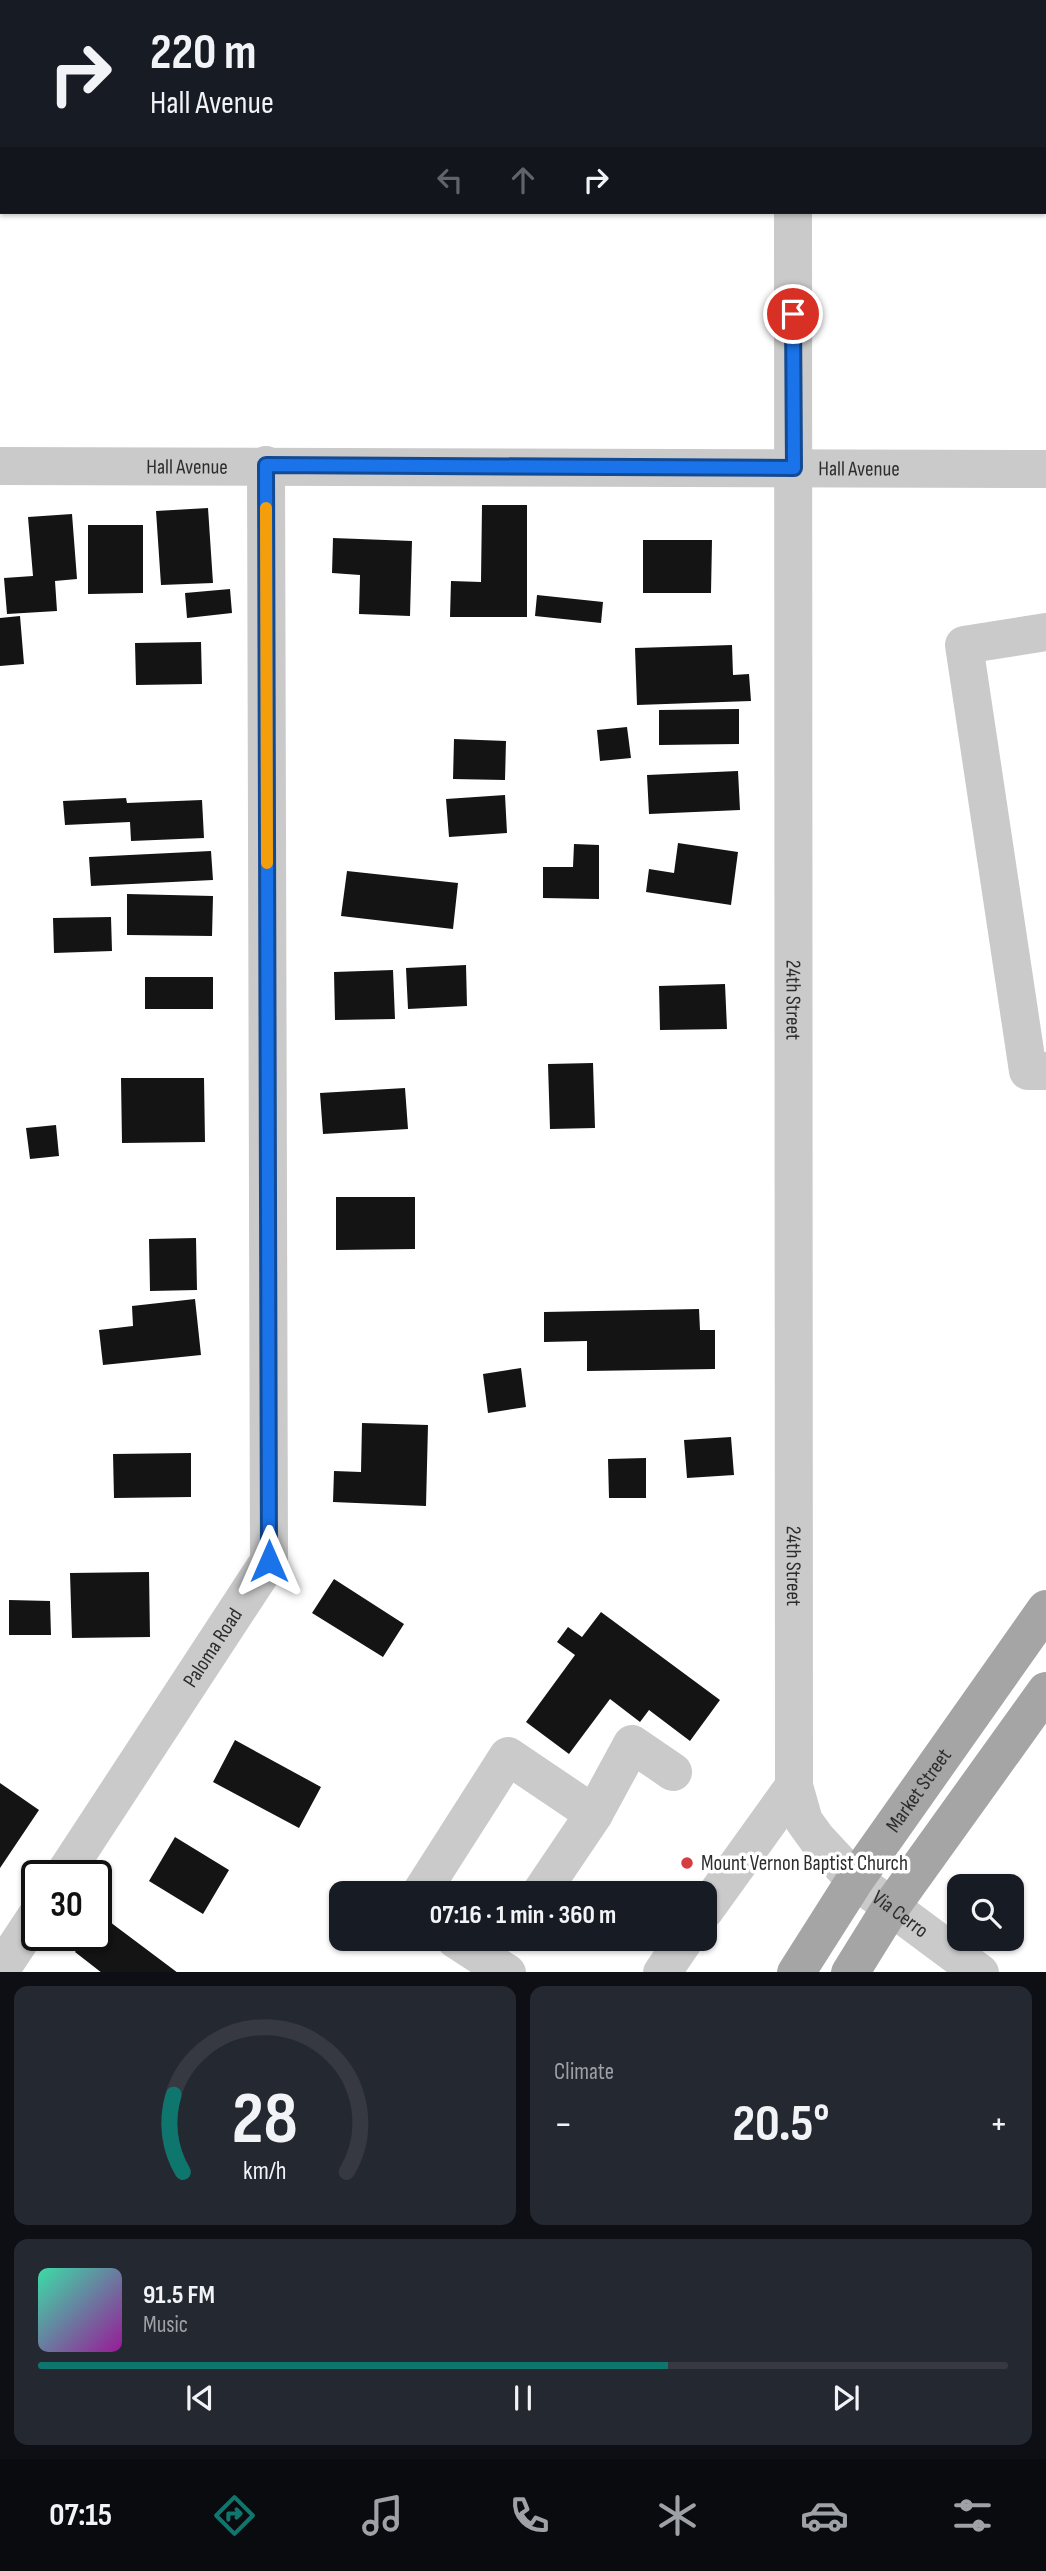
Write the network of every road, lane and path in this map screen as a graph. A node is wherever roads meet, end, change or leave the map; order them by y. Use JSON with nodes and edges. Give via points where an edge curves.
{"nodes":[{"id":1,"x":793,"y":214,"type":"edge"},
{"id":2,"x":266,"y":465,"type":"junction"},
{"id":3,"x":0,"y":466,"type":"edge"},
{"id":4,"x":794,"y":468,"type":"junction"},
{"id":5,"x":1046,"y":469,"type":"edge"},
{"id":6,"x":1046,"y":632,"type":"edge"},
{"id":7,"x":1046,"y":1072,"type":"edge"},
{"id":8,"x":1046,"y":1609,"type":"edge"},
{"id":9,"x":1046,"y":1691,"type":"edge"},
{"id":10,"x":673,"y":1772,"type":"dead end"},
{"id":11,"x":794,"y":1786,"type":"junction"},
{"id":12,"x":594,"y":1814,"type":"junction"},
{"id":13,"x":73,"y":1860,"type":"edge"},
{"id":14,"x":855,"y":1880,"type":"junction"},
{"id":15,"x":428,"y":1881,"type":"edge"},
{"id":16,"x":549,"y":1881,"type":"edge"},
{"id":17,"x":717,"y":1893,"type":"edge"},
{"id":18,"x":891,"y":1907,"type":"junction"},
{"id":19,"x":21,"y":1940,"type":"edge"},
{"id":20,"x":485,"y":1951,"type":"edge"},
{"id":21,"x":677,"y":1951,"type":"edge"},
{"id":22,"x":505,"y":1959,"type":"edge"},
{"id":23,"x":0,"y":1972,"type":"edge"},
{"id":24,"x":662,"y":1972,"type":"edge"},
{"id":25,"x":796,"y":1972,"type":"edge"},
{"id":26,"x":850,"y":1972,"type":"edge"},
{"id":27,"x":980,"y":1972,"type":"edge"}],
"edges":[{"from":1,"to":4,"type":"street","name":"24th Street"},
{"from":2,"to":3,"type":"street","name":"Hall Avenue"},
{"from":2,"to":4,"type":"street","name":"Hall Avenue"},
{"from":2,"to":13,"type":"street","name":"Paloma Road","via":[[269,1561]]},
{"from":4,"to":5,"type":"street","name":"Hall Avenue"},
{"from":4,"to":11,"type":"street","name":"24th Street"},
{"from":6,"to":7,"type":"street","via":[[964,645],[1028,1071]]},
{"from":8,"to":14,"type":"main road","name":"Market Street"},
{"from":9,"to":18,"type":"main road"},
{"from":10,"to":12,"type":"street","via":[[632,1744]]},
{"from":11,"to":14,"type":"street","name":"24th Street","via":[[804,1821]]},
{"from":11,"to":17,"type":"street"},
{"from":12,"to":15,"type":"street","via":[[508,1756]]},
{"from":12,"to":16,"type":"street"},
{"from":14,"to":18,"type":"street","name":"Via Cerro"},
{"from":14,"to":25,"type":"main road","name":"Market Street"},
{"from":18,"to":26,"type":"main road"},
{"from":18,"to":27,"type":"street","name":"Via Cerro"},
{"from":19,"to":23,"type":"street"},
{"from":20,"to":22,"type":"street"},
{"from":21,"to":24,"type":"street"}]}
